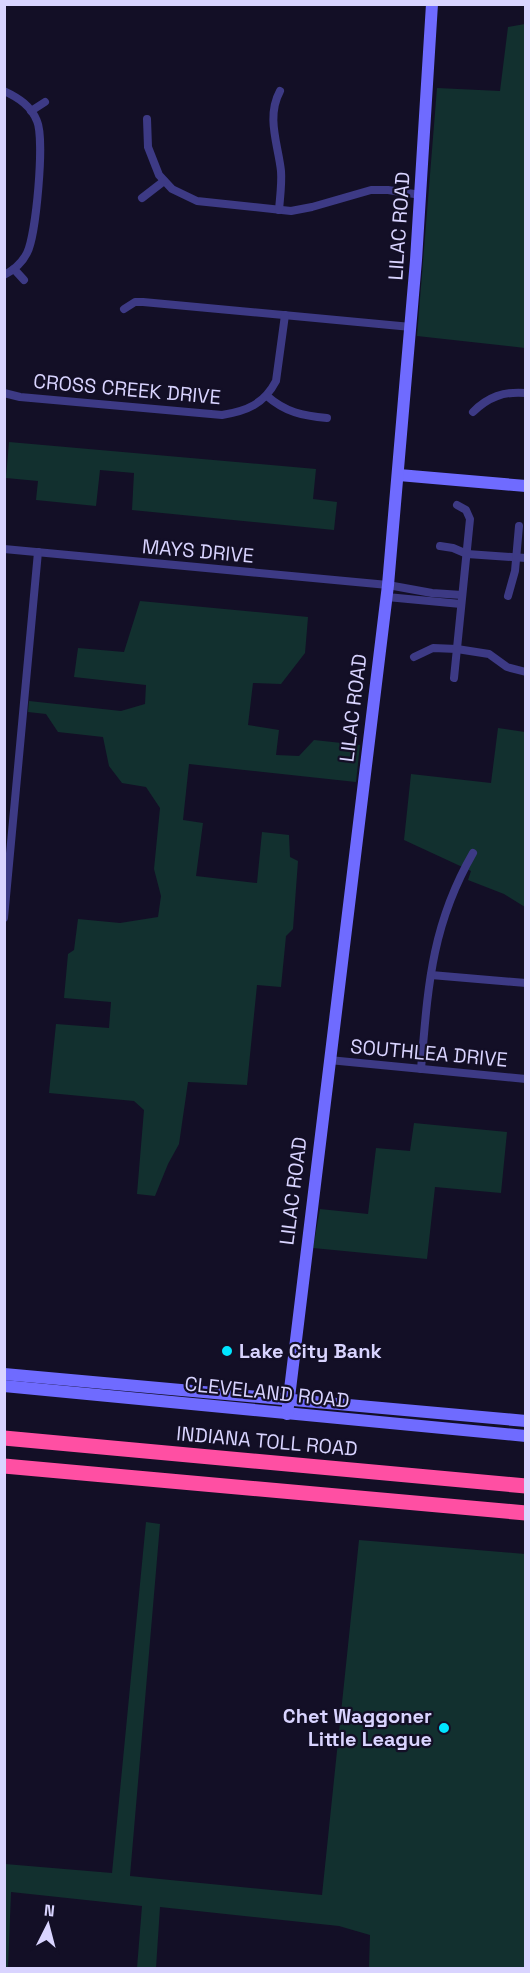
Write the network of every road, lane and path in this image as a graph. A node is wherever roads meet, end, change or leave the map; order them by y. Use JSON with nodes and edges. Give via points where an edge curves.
{"nodes":[{"id":1,"x":432,"y":4,"type":"edge"},
{"id":2,"x":4,"y":91,"type":"edge"},
{"id":3,"x":280,"y":91,"type":"dead end"},
{"id":4,"x":45,"y":102,"type":"dead end"},
{"id":5,"x":31,"y":111,"type":"junction"},
{"id":6,"x":147,"y":119,"type":"dead end"},
{"id":7,"x":164,"y":181,"type":"junction"},
{"id":8,"x":421,"y":195,"type":"junction"},
{"id":9,"x":142,"y":198,"type":"dead end"},
{"id":10,"x":279,"y":210,"type":"junction"},
{"id":11,"x":14,"y":269,"type":"junction"},
{"id":12,"x":4,"y":275,"type":"edge"},
{"id":13,"x":24,"y":280,"type":"dead end"},
{"id":14,"x":124,"y":309,"type":"dead end"},
{"id":15,"x":285,"y":315,"type":"junction"},
{"id":16,"x":411,"y":327,"type":"junction"},
{"id":17,"x":4,"y":393,"type":"edge"},
{"id":18,"x":525,"y":393,"type":"edge"},
{"id":19,"x":267,"y":396,"type":"junction"},
{"id":20,"x":473,"y":412,"type":"dead end"},
{"id":21,"x":327,"y":418,"type":"dead end"},
{"id":22,"x":399,"y":475,"type":"junction"},
{"id":23,"x":525,"y":486,"type":"edge"},
{"id":24,"x":457,"y":505,"type":"dead end"},
{"id":25,"x":519,"y":526,"type":"dead end"},
{"id":26,"x":440,"y":546,"type":"dead end"},
{"id":27,"x":4,"y":549,"type":"edge"},
{"id":28,"x":38,"y":552,"type":"junction"},
{"id":29,"x":467,"y":554,"type":"junction"},
{"id":30,"x":521,"y":558,"type":"edge"},
{"id":31,"x":388,"y":591,"type":"junction"},
{"id":32,"x":508,"y":596,"type":"dead end"},
{"id":33,"x":461,"y":600,"type":"junction"},
{"id":34,"x":457,"y":649,"type":"junction"},
{"id":35,"x":414,"y":657,"type":"dead end"},
{"id":36,"x":525,"y":672,"type":"edge"},
{"id":37,"x":454,"y":678,"type":"dead end"},
{"id":38,"x":473,"y":852,"type":"dead end"},
{"id":39,"x":4,"y":918,"type":"edge"},
{"id":40,"x":431,"y":975,"type":"junction"},
{"id":41,"x":525,"y":983,"type":"edge"},
{"id":42,"x":329,"y":1060,"type":"junction"},
{"id":43,"x":421,"y":1069,"type":"junction"},
{"id":44,"x":525,"y":1079,"type":"edge"},
{"id":45,"x":4,"y":1374,"type":"edge"},
{"id":46,"x":4,"y":1386,"type":"edge"},
{"id":47,"x":288,"y":1400,"type":"junction"},
{"id":48,"x":286,"y":1414,"type":"junction"},
{"id":49,"x":525,"y":1421,"type":"edge"},
{"id":50,"x":525,"y":1436,"type":"edge"},
{"id":51,"x":4,"y":1438,"type":"edge"},
{"id":52,"x":4,"y":1466,"type":"edge"},
{"id":53,"x":525,"y":1486,"type":"edge"},
{"id":54,"x":525,"y":1513,"type":"edge"}],
"edges":[{"from":1,"to":8,"type":"street","name":"LILAC ROAD"},
{"from":2,"to":5,"type":"street","via":[[23,101]]},
{"from":3,"to":10,"type":"street","via":[[273,128],[281,177]]},
{"from":4,"to":5,"type":"street"},
{"from":5,"to":11,"type":"street","via":[[41,135],[33,235],[27,254]]},
{"from":6,"to":7,"type":"street","via":[[150,156]]},
{"from":7,"to":9,"type":"street"},
{"from":7,"to":10,"type":"street","via":[[197,201]]},
{"from":8,"to":10,"type":"street","via":[[371,190],[305,209]]},
{"from":8,"to":16,"type":"street","name":"LILAC ROAD"},
{"from":11,"to":12,"type":"street"},
{"from":11,"to":13,"type":"street"},
{"from":14,"to":15,"type":"street","via":[[143,302]]},
{"from":15,"to":16,"type":"street"},
{"from":15,"to":19,"type":"street","via":[[276,381]]},
{"from":16,"to":22,"type":"street","name":"LILAC ROAD"},
{"from":17,"to":19,"type":"street","name":"CROSS CREEK DRIVE","via":[[222,415],[253,407]]},
{"from":18,"to":20,"type":"street","via":[[490,398]]},
{"from":19,"to":21,"type":"street","via":[[285,410]]},
{"from":22,"to":23,"type":"street"},
{"from":22,"to":31,"type":"street","name":"LILAC ROAD"},
{"from":24,"to":29,"type":"street","via":[[466,510],[470,519]]},
{"from":25,"to":30,"type":"street"},
{"from":26,"to":29,"type":"street"},
{"from":27,"to":28,"type":"street","name":"MAYS DRIVE"},
{"from":28,"to":31,"type":"street","name":"MAYS DRIVE"},
{"from":28,"to":39,"type":"street"},
{"from":29,"to":30,"type":"street"},
{"from":29,"to":33,"type":"street"},
{"from":30,"to":32,"type":"street"},
{"from":31,"to":33,"type":"street","name":"MAYS DRIVE","via":[[432,593]]},
{"from":31,"to":42,"type":"street","name":"LILAC ROAD"},
{"from":33,"to":34,"type":"street"},
{"from":34,"to":35,"type":"street","via":[[433,648]]},
{"from":34,"to":36,"type":"street","via":[[489,654],[507,667]]},
{"from":34,"to":37,"type":"street"},
{"from":38,"to":40,"type":"street","via":[[446,908]]},
{"from":40,"to":41,"type":"street"},
{"from":40,"to":43,"type":"street"},
{"from":42,"to":43,"type":"street","name":"SOUTHLEA DRIVE"},
{"from":42,"to":47,"type":"street","name":"LILAC ROAD"},
{"from":43,"to":44,"type":"street","name":"SOUTHLEA DRIVE"},
{"from":45,"to":47,"type":"street","name":"CLEVELAND ROAD"},
{"from":46,"to":48,"type":"street","name":"CLEVELAND ROAD"},
{"from":47,"to":48,"type":"street","name":"LILAC ROAD"},
{"from":47,"to":49,"type":"street","name":"CLEVELAND ROAD"},
{"from":48,"to":50,"type":"street","name":"CLEVELAND ROAD"},
{"from":51,"to":53,"type":"highway","name":"INDIANA TOLL ROAD"},
{"from":52,"to":54,"type":"highway"}]}
